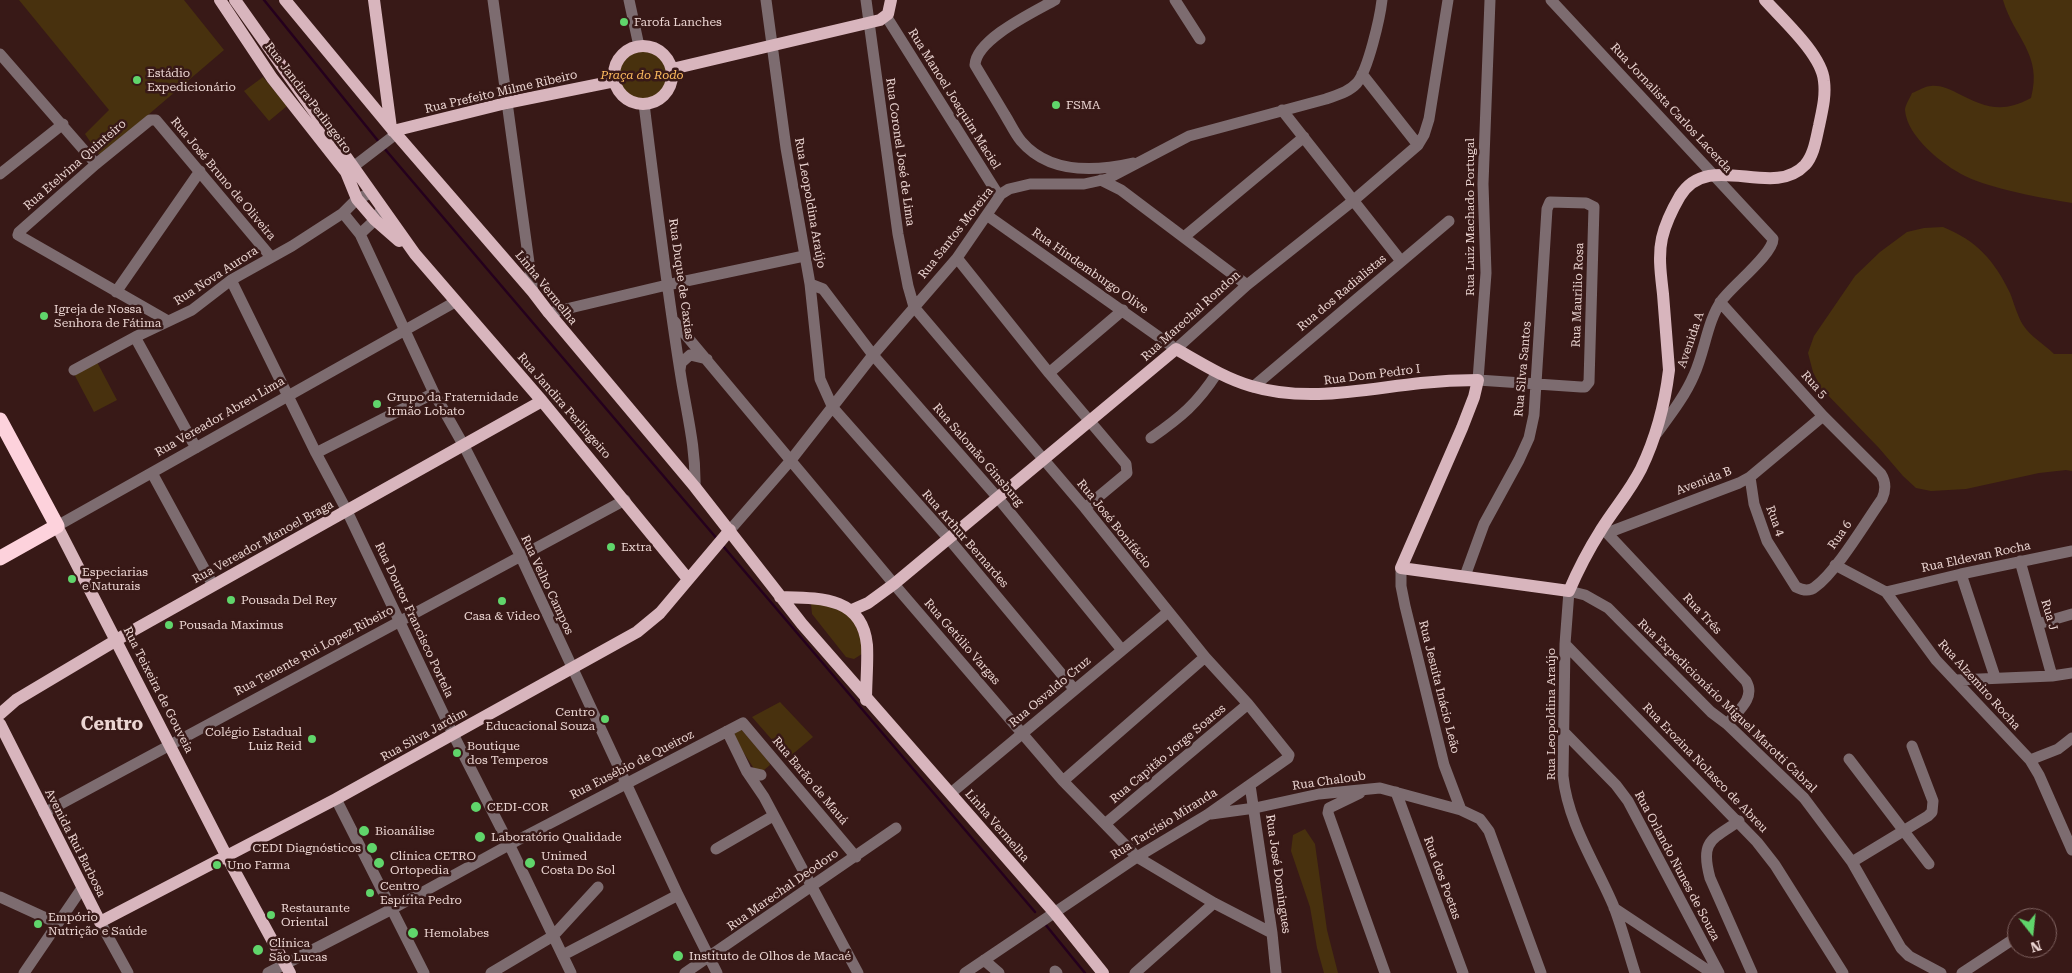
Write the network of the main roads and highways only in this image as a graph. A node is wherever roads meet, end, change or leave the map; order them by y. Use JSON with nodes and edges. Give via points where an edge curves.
{"nodes":[{"id":1,"x":220,"y":0,"type":"edge"},
{"id":2,"x":235,"y":0,"type":"edge"},
{"id":3,"x":285,"y":0,"type":"edge"},
{"id":4,"x":374,"y":0,"type":"edge"},
{"id":5,"x":891,"y":0,"type":"edge"},
{"id":6,"x":1766,"y":0,"type":"edge"},
{"id":7,"x":672,"y":69,"type":"junction"},
{"id":8,"x":283,"y":70,"type":"junction"},
{"id":9,"x":272,"y":78,"type":"junction"},
{"id":10,"x":615,"y":81,"type":"junction"},
{"id":11,"x":388,"y":101,"type":"junction"},
{"id":12,"x":370,"y":103,"type":"junction"},
{"id":13,"x":392,"y":134,"type":"junction"},
{"id":14,"x":414,"y":254,"type":"junction"},
{"id":15,"x":1176,"y":349,"type":"joint"},
{"id":16,"x":1478,"y":380,"type":"joint"},
{"id":17,"x":542,"y":401,"type":"junction"},
{"id":18,"x":0,"y":420,"type":"edge"},
{"id":19,"x":57,"y":526,"type":"junction"},
{"id":20,"x":723,"y":537,"type":"junction"},
{"id":21,"x":0,"y":558,"type":"edge"},
{"id":22,"x":688,"y":579,"type":"junction"},
{"id":23,"x":780,"y":597,"type":"junction"},
{"id":24,"x":822,"y":599,"type":"junction"},
{"id":25,"x":856,"y":615,"type":"junction"},
{"id":26,"x":802,"y":624,"type":"junction"},
{"id":27,"x":115,"y":641,"type":"junction"},
{"id":28,"x":866,"y":660,"type":"junction"},
{"id":29,"x":838,"y":666,"type":"junction"},
{"id":30,"x":866,"y":700,"type":"junction"},
{"id":31,"x":0,"y":714,"type":"edge"},
{"id":32,"x":0,"y":724,"type":"edge"},
{"id":33,"x":227,"y":857,"type":"junction"},
{"id":34,"x":100,"y":922,"type":"joint"},
{"id":35,"x":287,"y":968,"type":"edge"},
{"id":36,"x":1103,"y":973,"type":"edge"}],
"edges":[{"from":1,"to":9,"type":"main road","name":"Rua Jandira Perlingeiro"},
{"from":2,"to":8,"type":"main road","name":"Rua Jandira Perlingeiro"},
{"from":3,"to":12,"type":"main road","name":"Linha Vermelha"},
{"from":4,"to":11,"type":"main road"},
{"from":5,"to":7,"type":"main road","via":[[886,16],[869,23]]},
{"from":6,"to":16,"type":"main road","name":"Rua Luiz Machado Portugal","via":[[1818,60],[1824,80],[1824,100],[1813,151],[1806,164],[1786,176],[1713,174],[1696,181],[1680,196],[1662,237],[1660,257],[1669,370],[1654,436],[1641,470],[1575,576],[1569,591],[1401,568],[1462,428]]},
{"from":7,"to":10,"type":"main road","via":[[666,93],[644,104],[625,98]]},
{"from":7,"to":10,"type":"main road","via":[[658,50],[639,46],[622,55],[615,67]]},
{"from":8,"to":9,"type":"main road"},
{"from":8,"to":14,"type":"main road","name":"Rua Jandira Perlingeiro"},
{"from":9,"to":14,"type":"main road","name":"Rua Jandira Perlingeiro","via":[[342,166],[357,199],[375,220]]},
{"from":10,"to":13,"type":"main road","name":"Rua Prefeito Milme Ribeiro","via":[[506,103]]},
{"from":11,"to":12,"type":"main road","via":[[379,105]]},
{"from":11,"to":13,"type":"main road"},
{"from":12,"to":13,"type":"main road","name":"Linha Vermelha"},
{"from":13,"to":20,"type":"main road","name":"Linha Vermelha","via":[[533,292],[695,487]]},
{"from":14,"to":17,"type":"main road","name":"Rua Jandira Perlingeiro"},
{"from":15,"to":16,"type":"main road","name":"Rua Dom Pedro I","via":[[1217,373],[1253,387],[1290,394],[1314,395],[1423,382]]},
{"from":15,"to":25,"type":"main road","name":"Rua Marechal Rondon"},
{"from":17,"to":22,"type":"main road","name":"Rua Jandira Perlingeiro"},
{"from":17,"to":27,"type":"main road","name":"Rua Vereador Manoel Braga"},
{"from":18,"to":19,"type":"highway","name":"Rua Teixeira de Gouveia"},
{"from":19,"to":21,"type":"highway","name":"Rua Vereador Abreu Lima"},
{"from":19,"to":27,"type":"main road","name":"Rua Teixeira de Gouveia"},
{"from":20,"to":22,"type":"main road","name":"Rua Silva Jardim"},
{"from":20,"to":23,"type":"main road","name":"Linha Vermelha"},
{"from":22,"to":33,"type":"main road","name":"Rua Silva Jardim","via":[[660,613],[637,632]]},
{"from":23,"to":24,"type":"main road"},
{"from":23,"to":26,"type":"main road","name":"Linha Vermelha"},
{"from":24,"to":25,"type":"main road","via":[[840,604]]},
{"from":24,"to":26,"type":"main road","via":[[804,608]]},
{"from":25,"to":28,"type":"main road","via":[[867,646]]},
{"from":26,"to":29,"type":"main road","name":"Linha Vermelha"},
{"from":27,"to":31,"type":"main road","name":"Rua Vereador Manoel Braga","via":[[16,700]]},
{"from":27,"to":33,"type":"main road","name":"Rua Teixeira de Gouveia"},
{"from":28,"to":29,"type":"main road","via":[[854,668]]},
{"from":28,"to":30,"type":"main road"},
{"from":29,"to":30,"type":"main road","name":"Linha Vermelha"},
{"from":30,"to":36,"type":"main road","name":"Linha Vermelha","via":[[951,793]]},
{"from":32,"to":34,"type":"main road","name":"Avenida Rui Barbosa"},
{"from":33,"to":34,"type":"main road","name":"Rua Silva Jardim"},
{"from":33,"to":35,"type":"main road","name":"Rua Teixeira de Gouveia"}]}
